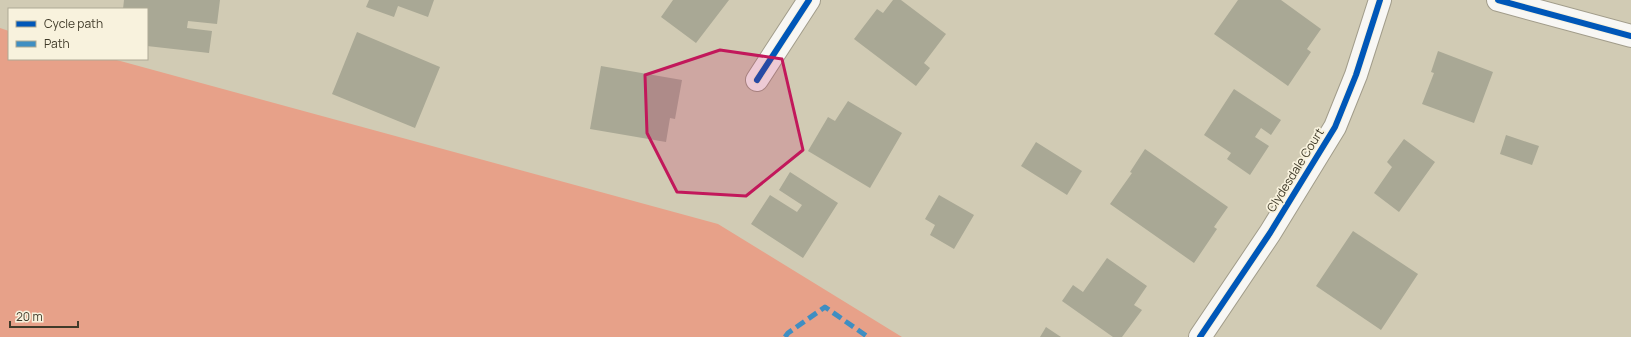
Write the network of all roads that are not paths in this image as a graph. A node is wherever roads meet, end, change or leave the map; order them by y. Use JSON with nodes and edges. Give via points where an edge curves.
{"nodes":[{"id":1,"x":809,"y":0,"type":"edge"},
{"id":2,"x":1380,"y":0,"type":"edge"},
{"id":3,"x":1498,"y":0,"type":"edge"},
{"id":4,"x":1631,"y":36,"type":"edge"},
{"id":5,"x":757,"y":80,"type":"dead end"},
{"id":6,"x":1200,"y":337,"type":"edge"}],
"edges":[{"from":1,"to":5,"type":"street"},
{"from":2,"to":6,"type":"street","name":"Clydesdale Court","via":[[1356,75],[1334,127],[1270,233]]},
{"from":3,"to":4,"type":"street"}]}
